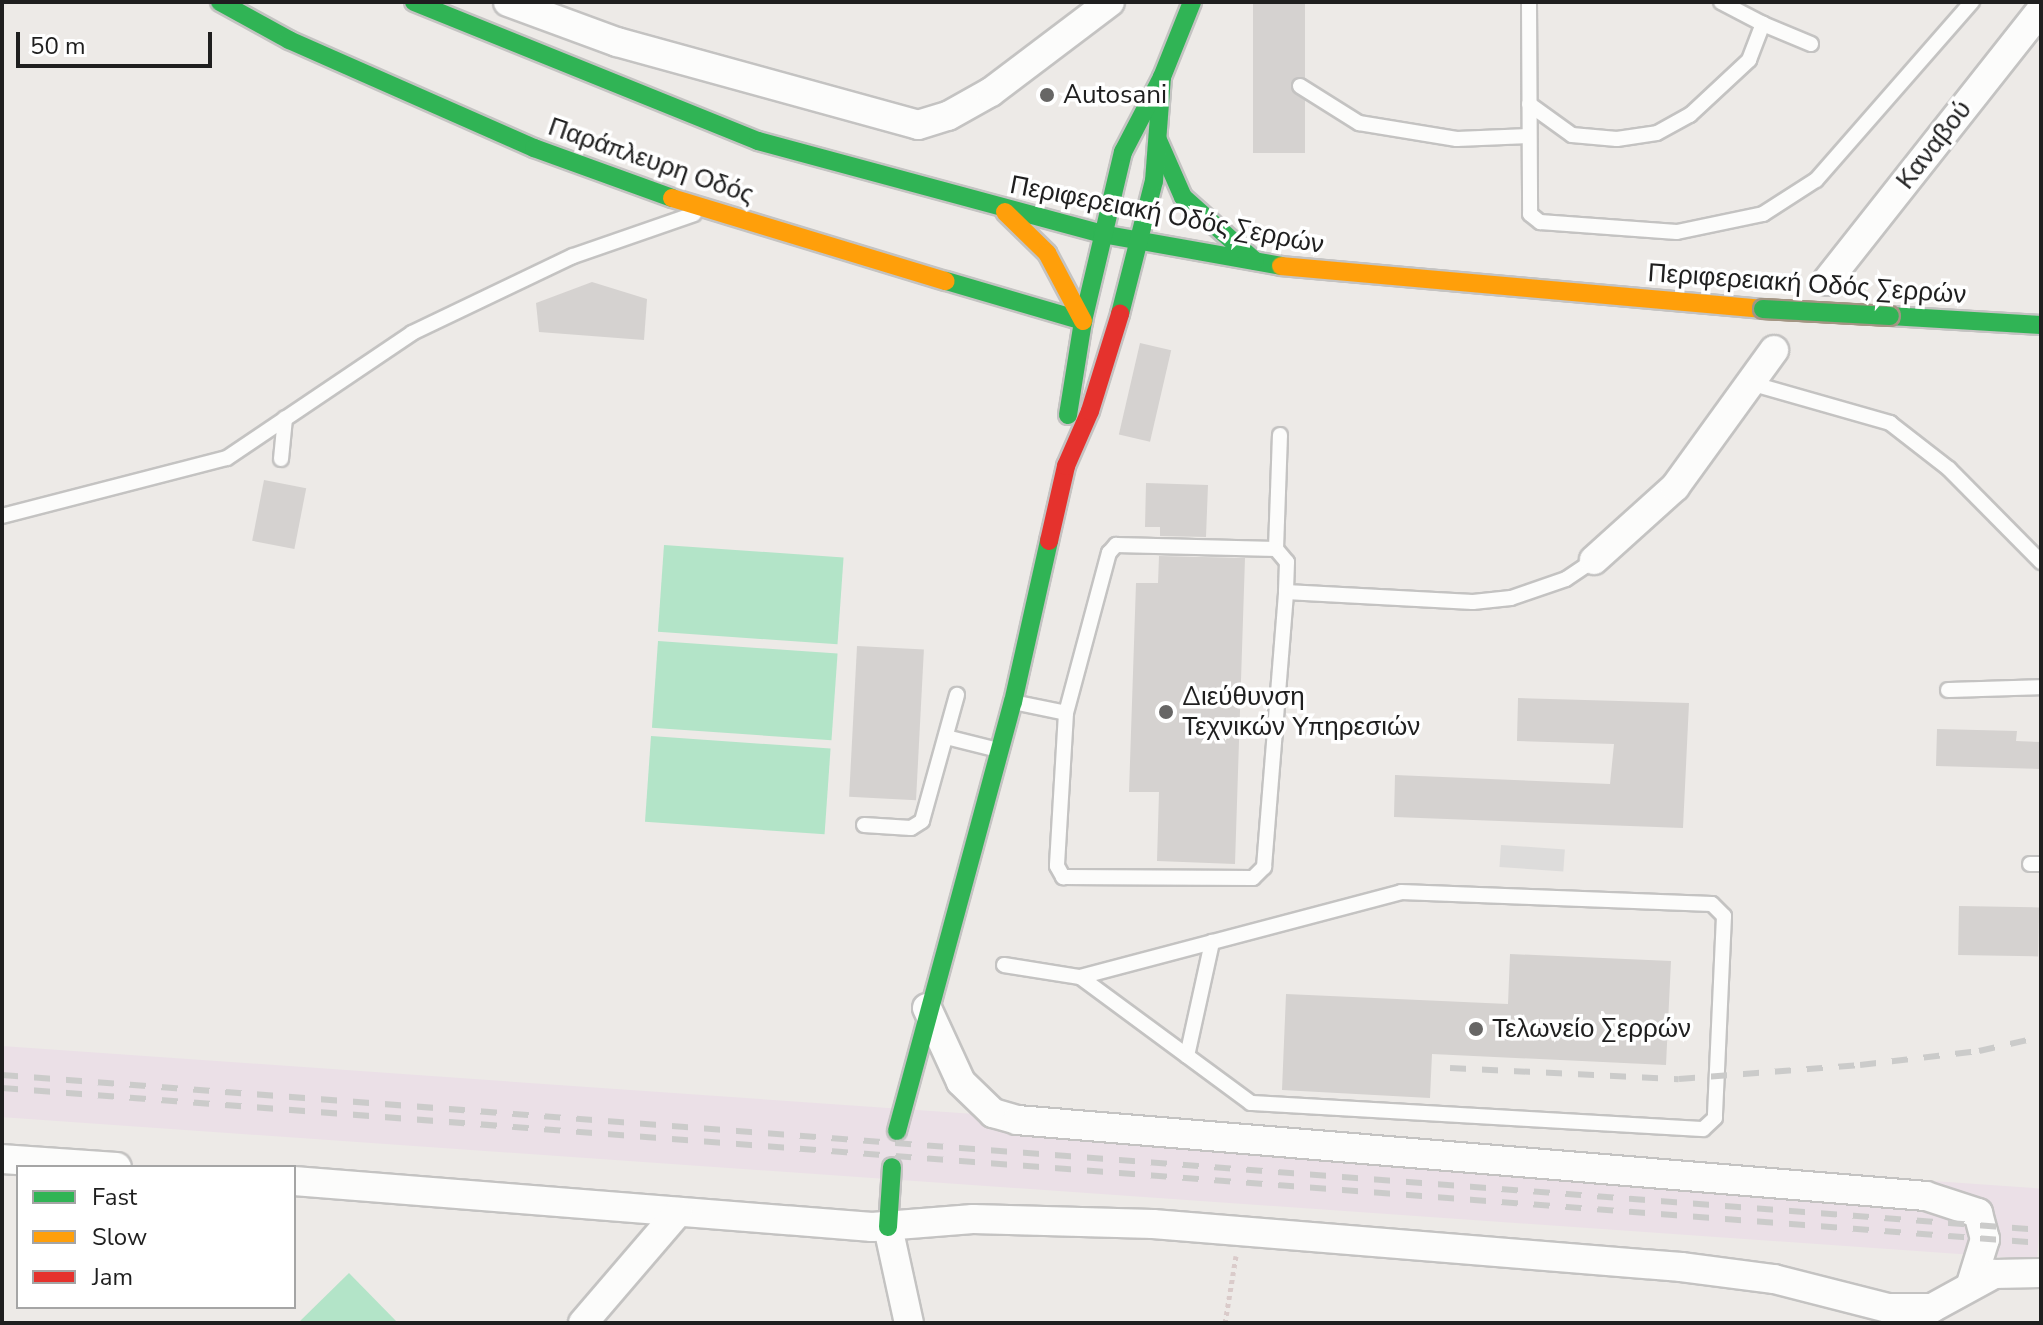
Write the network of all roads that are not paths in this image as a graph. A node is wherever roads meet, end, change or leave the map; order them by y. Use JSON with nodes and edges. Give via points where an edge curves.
{"nodes":[{"id":1,"x":220,"y":2,"type":"edge"},
{"id":2,"x":414,"y":2,"type":"edge"},
{"id":3,"x":508,"y":2,"type":"edge"},
{"id":4,"x":1110,"y":2,"type":"edge"},
{"id":5,"x":1192,"y":2,"type":"edge"},
{"id":6,"x":1529,"y":2,"type":"edge"},
{"id":7,"x":1721,"y":2,"type":"edge"},
{"id":8,"x":1972,"y":2,"type":"edge"},
{"id":9,"x":2041,"y":10,"type":"edge"},
{"id":10,"x":1763,"y":24,"type":"junction"},
{"id":11,"x":1811,"y":44,"type":"dead end"},
{"id":12,"x":1162,"y":77,"type":"junction"},
{"id":13,"x":1300,"y":86,"type":"dead end"},
{"id":14,"x":1529,"y":104,"type":"junction"},
{"id":15,"x":1529,"y":136,"type":"junction"},
{"id":16,"x":1158,"y":140,"type":"junction"},
{"id":17,"x":706,"y":210,"type":"junction"},
{"id":18,"x":1003,"y":211,"type":"junction"},
{"id":19,"x":1102,"y":234,"type":"junction"},
{"id":20,"x":1142,"y":242,"type":"junction"},
{"id":21,"x":1261,"y":264,"type":"junction"},
{"id":22,"x":1827,"y":281,"type":"dead end"},
{"id":23,"x":1083,"y":321,"type":"junction"},
{"id":24,"x":2041,"y":325,"type":"edge"},
{"id":25,"x":1774,"y":350,"type":"dead end"},
{"id":26,"x":1750,"y":383,"type":"junction"},
{"id":27,"x":285,"y":418,"type":"junction"},
{"id":28,"x":1280,"y":435,"type":"dead end"},
{"id":29,"x":281,"y":459,"type":"dead end"},
{"id":30,"x":1066,"y":466,"type":"junction"},
{"id":31,"x":2,"y":516,"type":"edge"},
{"id":32,"x":1276,"y":549,"type":"junction"},
{"id":33,"x":1594,"y":560,"type":"joint"},
{"id":34,"x":2041,"y":562,"type":"edge"},
{"id":35,"x":1286,"y":592,"type":"junction"},
{"id":36,"x":2041,"y":687,"type":"edge"},
{"id":37,"x":1948,"y":690,"type":"dead end"},
{"id":38,"x":957,"y":695,"type":"dead end"},
{"id":39,"x":1013,"y":702,"type":"junction"},
{"id":40,"x":1066,"y":713,"type":"junction"},
{"id":41,"x":946,"y":737,"type":"junction"},
{"id":42,"x":998,"y":750,"type":"junction"},
{"id":43,"x":864,"y":825,"type":"dead end"},
{"id":44,"x":1212,"y":942,"type":"junction"},
{"id":45,"x":1004,"y":965,"type":"dead end"},
{"id":46,"x":1080,"y":977,"type":"junction"},
{"id":47,"x":927,"y":1007,"type":"junction"},
{"id":48,"x":1187,"y":1056,"type":"junction"},
{"id":49,"x":897,"y":1131,"type":"dead end"},
{"id":50,"x":2,"y":1159,"type":"edge"},
{"id":51,"x":88,"y":1165,"type":"edge"},
{"id":52,"x":892,"y":1167,"type":"dead end"},
{"id":53,"x":296,"y":1181,"type":"edge"},
{"id":54,"x":678,"y":1212,"type":"junction"},
{"id":55,"x":888,"y":1227,"type":"junction"},
{"id":56,"x":2041,"y":1273,"type":"edge"},
{"id":57,"x":1971,"y":1284,"type":"junction"},
{"id":58,"x":583,"y":1323,"type":"edge"},
{"id":59,"x":909,"y":1323,"type":"edge"}],
"edges":[{"from":1,"to":17,"type":"street","name":"Παράπλευρη Οδός","via":[[289,40],[534,148]]},
{"from":2,"to":18,"type":"street","name":"Περιφερειακή Οδός Σερρών","via":[[698,120]]},
{"from":3,"to":4,"type":"street","via":[[617,42],[918,125],[948,116],[991,92]]},
{"from":5,"to":12,"type":"street"},
{"from":6,"to":14,"type":"lane"},
{"from":7,"to":10,"type":"lane"},
{"from":8,"to":15,"type":"lane","via":[[1816,180],[1789,200],[1727,225],[1677,232],[1533,220]]},
{"from":9,"to":22,"type":"street","name":"Καναβού"},
{"from":10,"to":11,"type":"lane"},
{"from":10,"to":14,"type":"lane","via":[[1749,60],[1690,115],[1657,133],[1617,139],[1572,135]]},
{"from":12,"to":16,"type":"street"},
{"from":12,"to":19,"type":"street","via":[[1123,152]]},
{"from":13,"to":15,"type":"lane","via":[[1371,126],[1457,139]]},
{"from":14,"to":15,"type":"lane"},
{"from":16,"to":20,"type":"street"},
{"from":16,"to":21,"type":"street","via":[[1183,197]]},
{"from":17,"to":23,"type":"street","name":"Παράπλευρη Οδός"},
{"from":17,"to":27,"type":"lane","via":[[573,256],[412,333]]},
{"from":18,"to":19,"type":"street","name":"Περιφερειακή Οδός Σερρών"},
{"from":18,"to":23,"type":"street","via":[[1047,253]]},
{"from":19,"to":20,"type":"street","name":"Περιφερειακή Οδός Σερρών"},
{"from":19,"to":23,"type":"street"},
{"from":20,"to":21,"type":"street","name":"Περιφερειακή Οδός Σερρών"},
{"from":20,"to":30,"type":"street","via":[[1090,411]]},
{"from":21,"to":24,"type":"street","name":"Περιφερειακή Οδός Σερρών","bridge":true,"via":[[1370,278],[1763,309]]},
{"from":23,"to":30,"type":"street","via":[[1068,405]]},
{"from":25,"to":26,"type":"street"},
{"from":26,"to":33,"type":"street","via":[[1675,487]]},
{"from":26,"to":34,"type":"lane","via":[[1890,423],[1959,478]]},
{"from":27,"to":29,"type":"lane"},
{"from":27,"to":31,"type":"lane","via":[[227,458]]},
{"from":28,"to":32,"type":"lane"},
{"from":30,"to":39,"type":"street"},
{"from":32,"to":35,"type":"lane","via":[[1286,556]]},
{"from":32,"to":40,"type":"lane","via":[[1116,545],[1109,553]]},
{"from":33,"to":35,"type":"lane","via":[[1566,579],[1511,598],[1473,602]]},
{"from":35,"to":40,"type":"lane","via":[[1264,867],[1258,876],[1063,877],[1057,866]]},
{"from":36,"to":37,"type":"lane"},
{"from":38,"to":41,"type":"lane"},
{"from":39,"to":40,"type":"lane"},
{"from":39,"to":42,"type":"street"},
{"from":41,"to":42,"type":"lane"},
{"from":41,"to":43,"type":"lane","via":[[922,821],[911,828]]},
{"from":42,"to":47,"type":"street"},
{"from":44,"to":46,"type":"lane"},
{"from":44,"to":48,"type":"lane"},
{"from":44,"to":48,"type":"lane","via":[[1401,892],[1718,906],[1724,916],[1715,1118],[1703,1129],[1251,1103]]},
{"from":45,"to":46,"type":"lane"},
{"from":46,"to":48,"type":"lane"},
{"from":47,"to":49,"type":"street"},
{"from":47,"to":57,"type":"street","via":[[961,1082],[993,1113],[1017,1120],[1926,1196],[1978,1213],[1985,1239]]},
{"from":50,"to":51,"type":"street"},
{"from":52,"to":55,"type":"street"},
{"from":53,"to":54,"type":"street"},
{"from":54,"to":55,"type":"street"},
{"from":54,"to":58,"type":"street"},
{"from":55,"to":57,"type":"street","via":[[973,1219],[1240,1231],[1681,1267],[1774,1279],[1888,1308],[1932,1308]]},
{"from":55,"to":59,"type":"street"},
{"from":56,"to":57,"type":"street","via":[[1994,1274]]}]}
